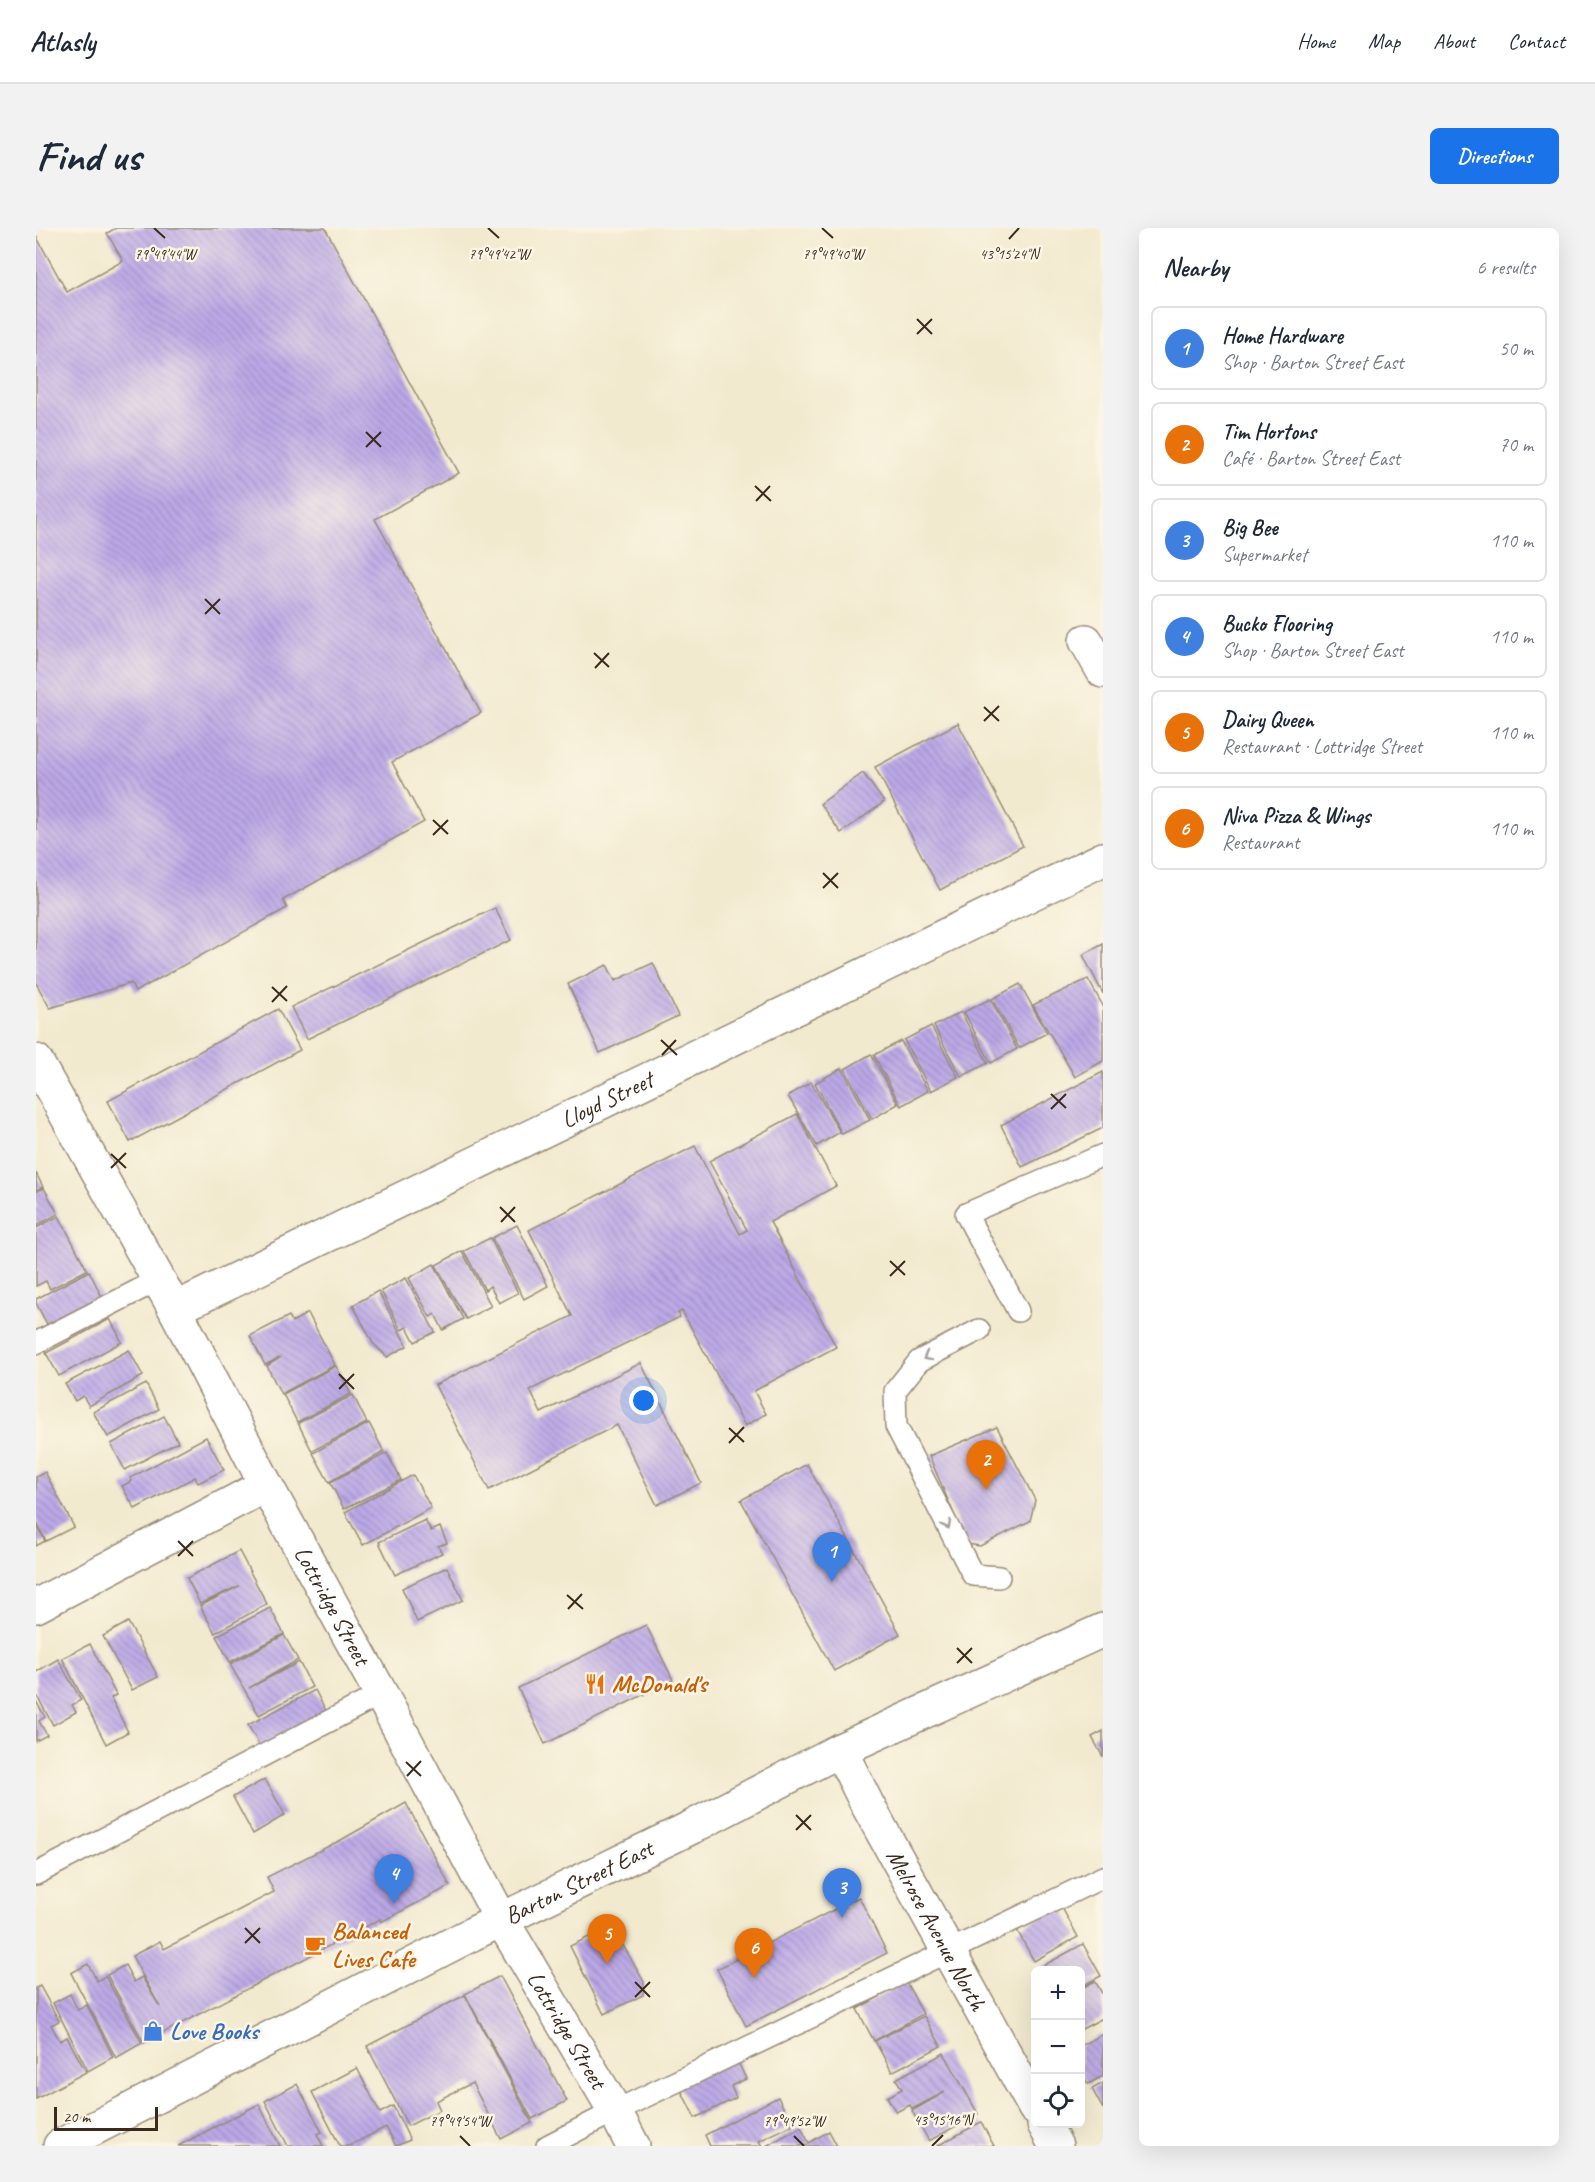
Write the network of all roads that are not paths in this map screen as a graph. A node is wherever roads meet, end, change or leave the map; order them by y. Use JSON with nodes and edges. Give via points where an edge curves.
{"nodes":[{"id":1,"x":1086,"y":641,"type":"dead end"},
{"id":2,"x":1103,"y":671,"type":"edge"},
{"id":3,"x":1103,"y":859,"type":"edge"},
{"id":4,"x":38,"y":1068,"type":"edge"},
{"id":5,"x":1103,"y":1155,"type":"edge"},
{"id":6,"x":158,"y":1280,"type":"junction"},
{"id":7,"x":175,"y":1309,"type":"junction"},
{"id":8,"x":1018,"y":1311,"type":"dead end"},
{"id":9,"x":979,"y":1330,"type":"dead end"},
{"id":10,"x":36,"y":1343,"type":"edge"},
{"id":11,"x":266,"y":1485,"type":"junction"},
{"id":12,"x":999,"y":1577,"type":"dead end"},
{"id":13,"x":36,"y":1606,"type":"edge"},
{"id":14,"x":1103,"y":1630,"type":"edge"},
{"id":15,"x":381,"y":1694,"type":"junction"},
{"id":16,"x":840,"y":1750,"type":"junction"},
{"id":17,"x":36,"y":1874,"type":"edge"},
{"id":18,"x":1103,"y":1877,"type":"edge"},
{"id":19,"x":501,"y":1919,"type":"junction"},
{"id":20,"x":949,"y":1951,"type":"junction"},
{"id":21,"x":1031,"y":2101,"type":"edge"},
{"id":22,"x":615,"y":2111,"type":"junction"},
{"id":23,"x":1046,"y":2128,"type":"edge"},
{"id":24,"x":60,"y":2146,"type":"edge"},
{"id":25,"x":547,"y":2146,"type":"edge"},
{"id":26,"x":633,"y":2146,"type":"edge"},
{"id":27,"x":1056,"y":2146,"type":"edge"}],
"edges":[{"from":1,"to":2,"type":"street"},
{"from":3,"to":7,"type":"street","name":"Lloyd Street"},
{"from":4,"to":6,"type":"street","name":"Lottridge Street"},
{"from":5,"to":8,"type":"lane","via":[[966,1214]]},
{"from":6,"to":7,"type":"street","name":"Lottridge Street"},
{"from":6,"to":10,"type":"lane"},
{"from":7,"to":11,"type":"street","name":"Lottridge Street"},
{"from":9,"to":12,"type":"lane","one_way":true,"via":[[919,1361],[895,1391],[896,1426],[973,1575]]},
{"from":11,"to":13,"type":"street"},
{"from":11,"to":15,"type":"street","name":"Lottridge Street"},
{"from":14,"to":16,"type":"street","name":"Barton Street East"},
{"from":15,"to":17,"type":"lane"},
{"from":15,"to":19,"type":"street","name":"Lottridge Street"},
{"from":16,"to":19,"type":"street","name":"Barton Street East"},
{"from":16,"to":20,"type":"street","name":"Melrose Avenue North"},
{"from":18,"to":20,"type":"lane"},
{"from":19,"to":22,"type":"street","name":"Lottridge Street"},
{"from":19,"to":24,"type":"street","name":"Barton Street East"},
{"from":20,"to":21,"type":"street","name":"Melrose Avenue North"},
{"from":20,"to":22,"type":"lane"},
{"from":22,"to":25,"type":"lane"},
{"from":22,"to":26,"type":"street","name":"Lottridge Street"},
{"from":23,"to":27,"type":"street"}]}
